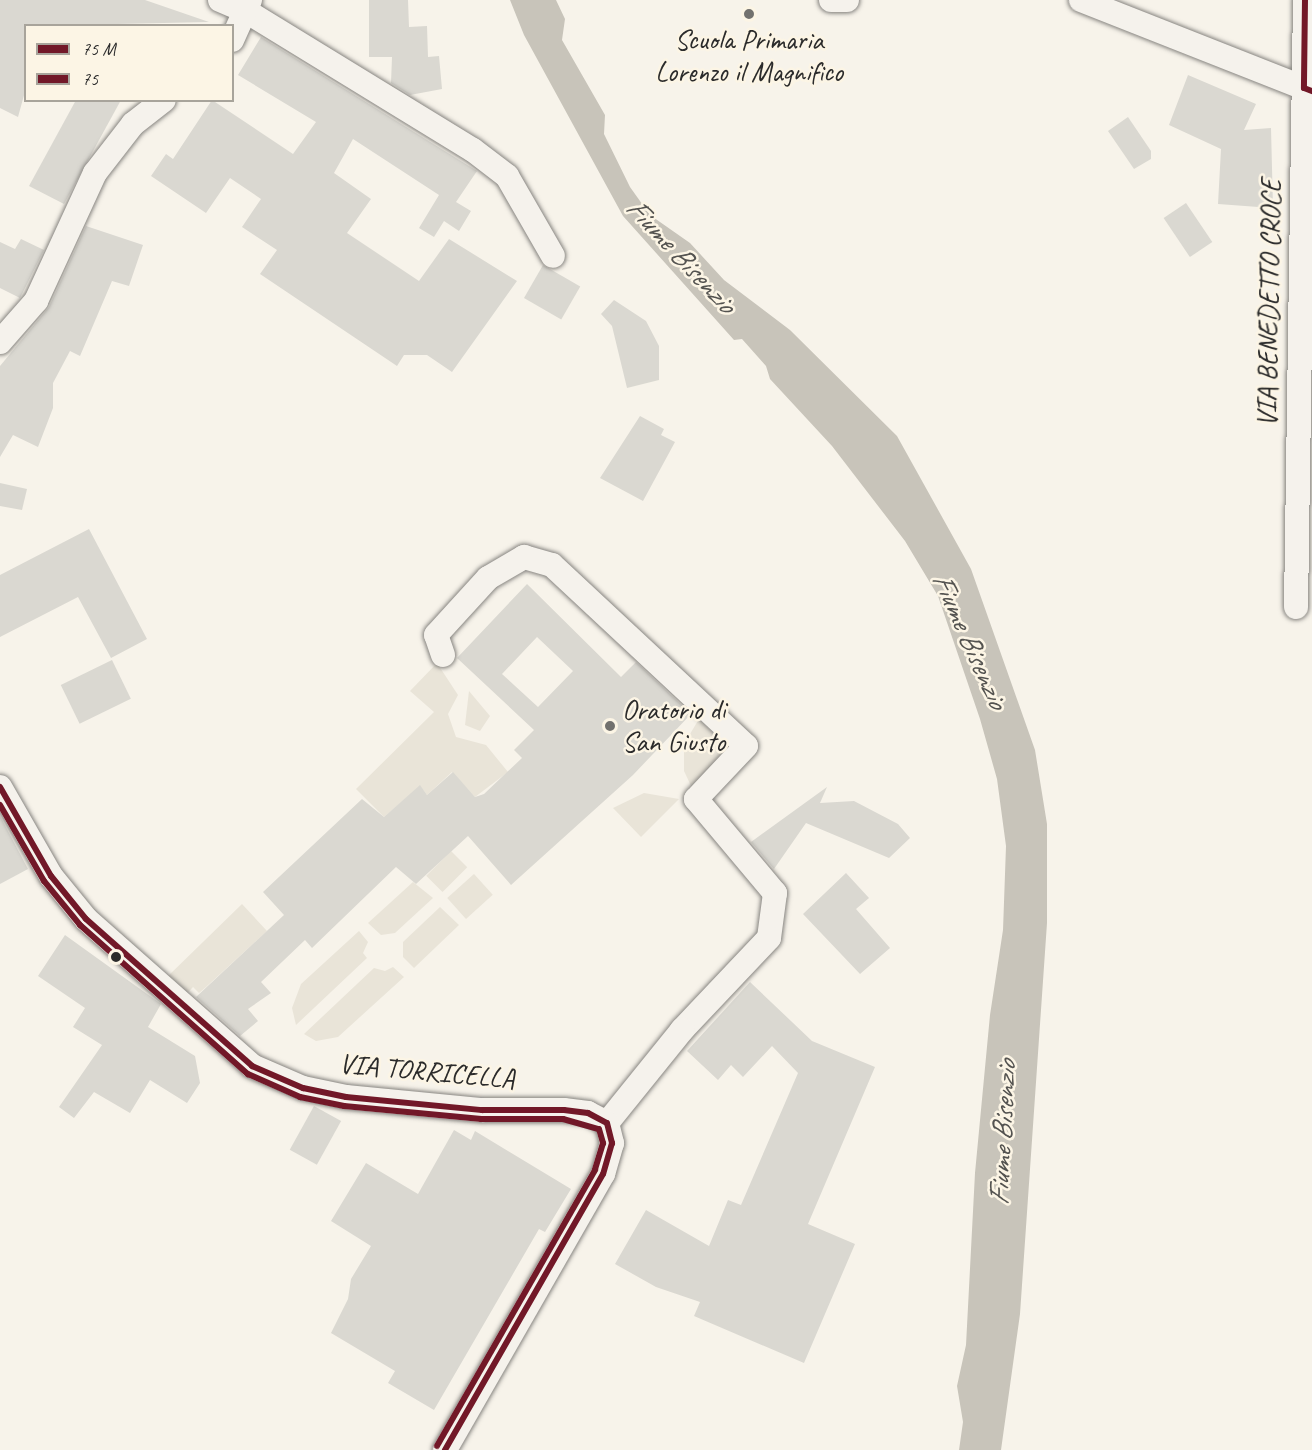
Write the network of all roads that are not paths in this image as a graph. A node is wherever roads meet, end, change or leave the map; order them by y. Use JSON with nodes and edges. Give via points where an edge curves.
{"nodes":[{"id":1,"x":220,"y":0,"type":"edge"},
{"id":2,"x":831,"y":0,"type":"edge"},
{"id":3,"x":847,"y":0,"type":"edge"},
{"id":4,"x":1081,"y":0,"type":"edge"},
{"id":5,"x":1305,"y":0,"type":"edge"},
{"id":6,"x":248,"y":5,"type":"edge"},
{"id":7,"x":1115,"y":6,"type":"edge"},
{"id":8,"x":234,"y":36,"type":"edge"},
{"id":9,"x":1308,"y":89,"type":"edge"},
{"id":10,"x":161,"y":102,"type":"edge"},
{"id":11,"x":553,"y":256,"type":"dead end"},
{"id":12,"x":3,"y":330,"type":"edge"},
{"id":13,"x":1296,"y":606,"type":"dead end"},
{"id":14,"x":443,"y":655,"type":"dead end"},
{"id":15,"x":0,"y":787,"type":"edge"},
{"id":16,"x":607,"y":1123,"type":"junction"},
{"id":17,"x":445,"y":1450,"type":"edge"}],
"edges":[{"from":1,"to":6,"type":"street"},
{"from":2,"to":3,"type":"street"},
{"from":4,"to":7,"type":"street"},
{"from":5,"to":9,"type":"street","name":"VIA BENEDETTO CROCE"},
{"from":6,"to":8,"type":"street"},
{"from":6,"to":11,"type":"street","via":[[507,176]]},
{"from":7,"to":9,"type":"street"},
{"from":9,"to":13,"type":"street","name":"VIA BENEDETTO CROCE"},
{"from":10,"to":12,"type":"street","via":[[133,124],[96,173],[36,301]]},
{"from":14,"to":16,"type":"street","via":[[436,635],[488,578],[524,557],[552,565],[746,746],[696,799],[775,893],[769,938],[682,1030]]},
{"from":15,"to":16,"type":"street","name":"VIA TORRICELLA","via":[[51,876],[86,919],[252,1066],[303,1088],[346,1097],[482,1110],[564,1110],[588,1113]]},
{"from":16,"to":17,"type":"street","via":[[612,1143],[603,1174]]}]}
